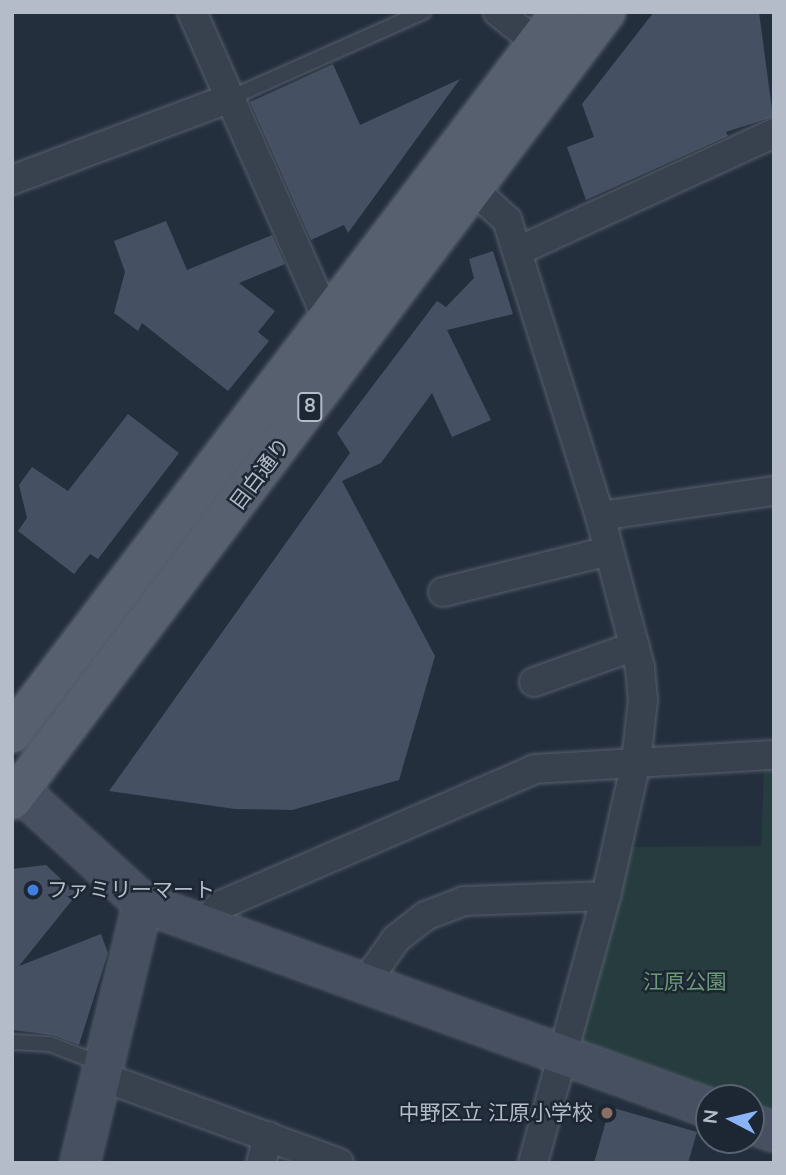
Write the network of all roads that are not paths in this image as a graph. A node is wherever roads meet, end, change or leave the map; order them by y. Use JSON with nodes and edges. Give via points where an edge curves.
{"nodes":[{"id":1,"x":192,"y":12,"type":"edge"},
{"id":2,"x":423,"y":12,"type":"edge"},
{"id":3,"x":498,"y":12,"type":"edge"},
{"id":4,"x":560,"y":12,"type":"edge"},
{"id":5,"x":606,"y":12,"type":"edge"},
{"id":6,"x":537,"y":43,"type":"junction"},
{"id":7,"x":228,"y":99,"type":"junction"},
{"id":8,"x":774,"y":133,"type":"edge"},
{"id":9,"x":459,"y":176,"type":"junction"},
{"id":10,"x":12,"y":180,"type":"edge"},
{"id":11,"x":518,"y":251,"type":"junction"},
{"id":12,"x":328,"y":320,"type":"junction"},
{"id":13,"x":774,"y":491,"type":"edge"},
{"id":14,"x":600,"y":516,"type":"junction"},
{"id":15,"x":609,"y":551,"type":"junction"},
{"id":16,"x":443,"y":592,"type":"dead end"},
{"id":17,"x":635,"y":646,"type":"junction"},
{"id":18,"x":534,"y":682,"type":"dead end"},
{"id":19,"x":12,"y":733,"type":"edge"},
{"id":20,"x":774,"y":755,"type":"edge"},
{"id":21,"x":636,"y":762,"type":"junction"},
{"id":22,"x":14,"y":791,"type":"edge"},
{"id":23,"x":606,"y":896,"type":"junction"},
{"id":24,"x":143,"y":903,"type":"junction"},
{"id":25,"x":204,"y":923,"type":"junction"},
{"id":26,"x":365,"y":983,"type":"junction"},
{"id":27,"x":12,"y":1042,"type":"edge"},
{"id":28,"x":562,"y":1053,"type":"junction"},
{"id":29,"x":105,"y":1072,"type":"junction"},
{"id":30,"x":695,"y":1103,"type":"edge"},
{"id":31,"x":265,"y":1149,"type":"edge"},
{"id":32,"x":80,"y":1163,"type":"edge"},
{"id":33,"x":339,"y":1163,"type":"edge"},
{"id":34,"x":533,"y":1163,"type":"edge"}],
"edges":[{"from":1,"to":7,"type":"street"},
{"from":2,"to":7,"type":"lane"},
{"from":3,"to":6,"type":"street"},
{"from":4,"to":6,"type":"main road","name":"目白通り","number":"8"},
{"from":5,"to":9,"type":"main road","name":"目白通り","number":"8"},
{"from":6,"to":9,"type":"main road","name":"目白通り","number":"8"},
{"from":7,"to":10,"type":"street"},
{"from":7,"to":12,"type":"street"},
{"from":8,"to":11,"type":"street"},
{"from":9,"to":11,"type":"street","via":[[507,220]]},
{"from":9,"to":12,"type":"main road","name":"目白通り","number":"8"},
{"from":9,"to":22,"type":"main road","name":"目白通り","number":"8","via":[[270,463]]},
{"from":11,"to":14,"type":"street"},
{"from":12,"to":19,"type":"main road","name":"目白通り","number":"8"},
{"from":13,"to":14,"type":"street"},
{"from":14,"to":15,"type":"street"},
{"from":15,"to":16,"type":"street"},
{"from":15,"to":17,"type":"street"},
{"from":17,"to":18,"type":"street"},
{"from":17,"to":21,"type":"street","via":[[643,699]]},
{"from":20,"to":21,"type":"street"},
{"from":21,"to":23,"type":"street"},
{"from":21,"to":25,"type":"street","via":[[535,769],[221,905]]},
{"from":22,"to":24,"type":"street"},
{"from":23,"to":26,"type":"street","via":[[464,901],[425,916],[397,939]]},
{"from":23,"to":28,"type":"street"},
{"from":24,"to":25,"type":"street"},
{"from":24,"to":29,"type":"street"},
{"from":25,"to":26,"type":"street"},
{"from":26,"to":28,"type":"street"},
{"from":27,"to":29,"type":"lane","via":[[50,1044]]},
{"from":28,"to":30,"type":"street"},
{"from":28,"to":34,"type":"street"},
{"from":29,"to":31,"type":"street"},
{"from":29,"to":32,"type":"street"},
{"from":31,"to":33,"type":"street"}]}
